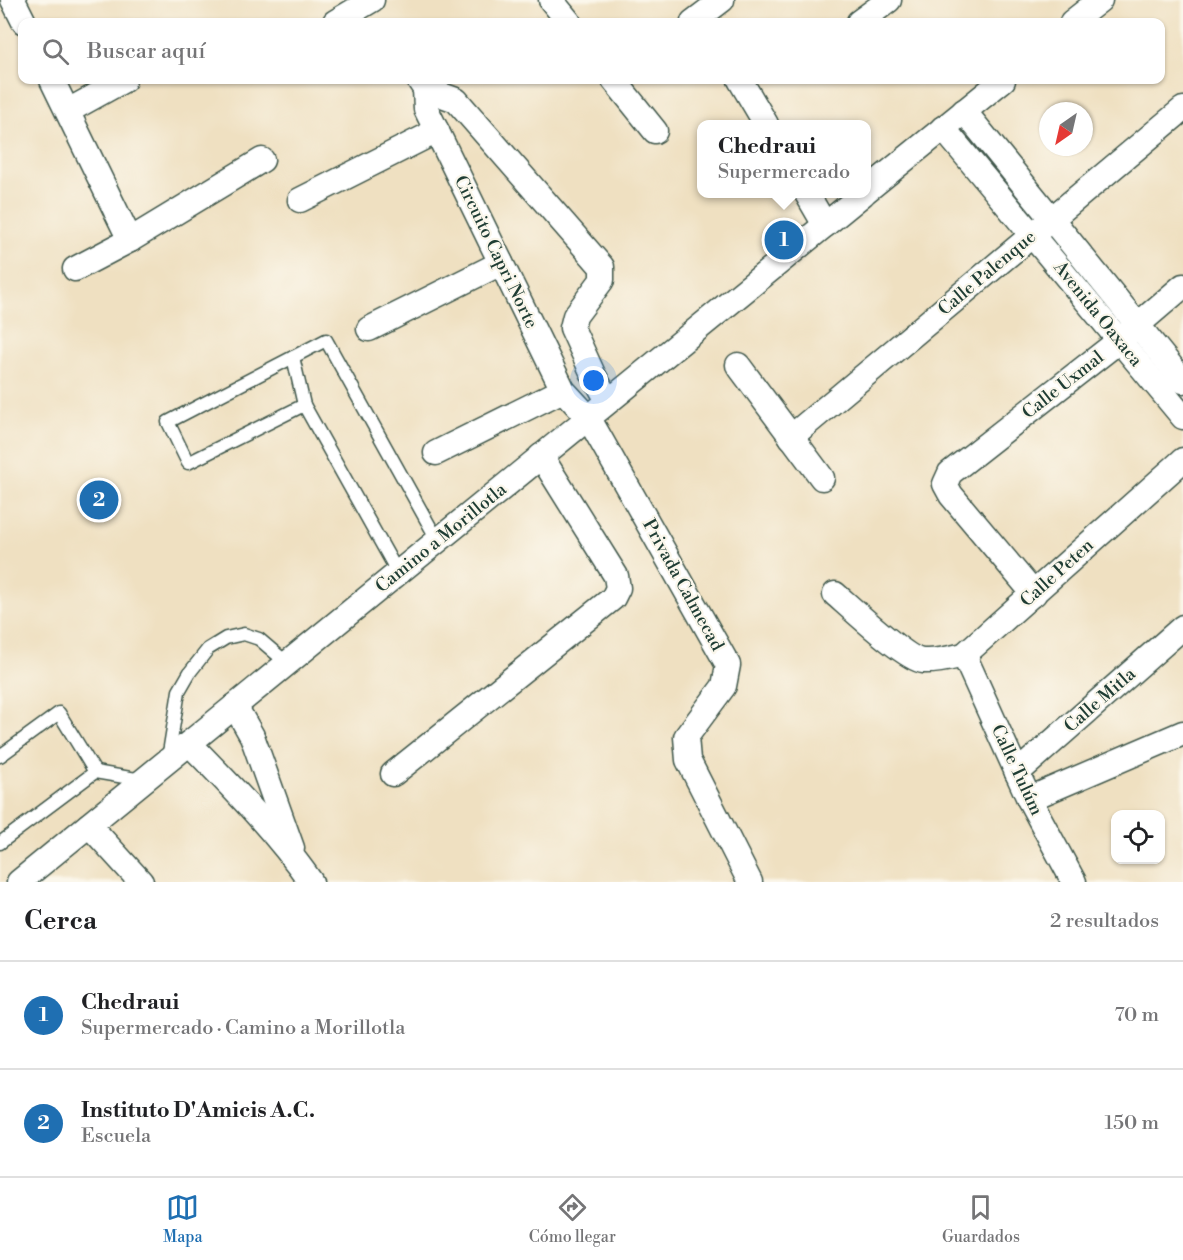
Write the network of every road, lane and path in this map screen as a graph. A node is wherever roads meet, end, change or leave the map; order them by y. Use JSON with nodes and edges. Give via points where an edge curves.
{"nodes":[{"id":1,"x":13,"y":0,"type":"edge"},
{"id":2,"x":551,"y":0,"type":"edge"},
{"id":3,"x":722,"y":0,"type":"edge"},
{"id":4,"x":889,"y":0,"type":"edge"},
{"id":5,"x":1100,"y":0,"type":"edge"},
{"id":6,"x":373,"y":9,"type":"edge"},
{"id":7,"x":22,"y":18,"type":"edge"},
{"id":8,"x":347,"y":18,"type":"edge"},
{"id":9,"x":566,"y":18,"type":"edge"},
{"id":10,"x":702,"y":18,"type":"edge"},
{"id":11,"x":864,"y":18,"type":"edge"},
{"id":12,"x":1077,"y":18,"type":"edge"},
{"id":13,"x":54,"y":84,"type":"edge"},
{"id":14,"x":117,"y":84,"type":"edge"},
{"id":15,"x":422,"y":84,"type":"edge"},
{"id":16,"x":618,"y":84,"type":"edge"},
{"id":17,"x":742,"y":84,"type":"edge"},
{"id":18,"x":998,"y":84,"type":"edge"},
{"id":19,"x":1183,"y":110,"type":"edge"},
{"id":20,"x":68,"y":111,"type":"junction"},
{"id":21,"x":964,"y":111,"type":"junction"},
{"id":22,"x":764,"y":120,"type":"edge"},
{"id":23,"x":943,"y":128,"type":"junction"},
{"id":24,"x":437,"y":131,"type":"junction"},
{"id":25,"x":655,"y":131,"type":"dead end"},
{"id":26,"x":262,"y":160,"type":"dead end"},
{"id":27,"x":871,"y":187,"type":"edge"},
{"id":28,"x":809,"y":198,"type":"edge"},
{"id":29,"x":858,"y":198,"type":"edge"},
{"id":30,"x":300,"y":200,"type":"dead end"},
{"id":31,"x":825,"y":225,"type":"junction"},
{"id":32,"x":1042,"y":227,"type":"junction"},
{"id":33,"x":130,"y":240,"type":"junction"},
{"id":34,"x":501,"y":263,"type":"junction"},
{"id":35,"x":75,"y":269,"type":"dead end"},
{"id":36,"x":1183,"y":286,"type":"edge"},
{"id":37,"x":369,"y":329,"type":"dead end"},
{"id":38,"x":1129,"y":332,"type":"junction"},
{"id":39,"x":293,"y":357,"type":"junction"},
{"id":40,"x":738,"y":365,"type":"dead end"},
{"id":41,"x":1183,"y":381,"type":"edge"},
{"id":42,"x":563,"y":390,"type":"junction"},
{"id":43,"x":608,"y":401,"type":"junction"},
{"id":44,"x":304,"y":405,"type":"junction"},
{"id":45,"x":588,"y":417,"type":"junction"},
{"id":46,"x":1183,"y":417,"type":"edge"},
{"id":47,"x":791,"y":437,"type":"junction"},
{"id":48,"x":436,"y":453,"type":"dead end"},
{"id":49,"x":541,"y":456,"type":"junction"},
{"id":50,"x":1183,"y":460,"type":"edge"},
{"id":51,"x":822,"y":478,"type":"dead end"},
{"id":52,"x":438,"y":540,"type":"junction"},
{"id":53,"x":398,"y":573,"type":"junction"},
{"id":54,"x":836,"y":594,"type":"dead end"},
{"id":55,"x":1034,"y":594,"type":"junction"},
{"id":56,"x":1183,"y":627,"type":"edge"},
{"id":57,"x":964,"y":655,"type":"junction"},
{"id":58,"x":287,"y":663,"type":"junction"},
{"id":59,"x":235,"y":706,"type":"junction"},
{"id":60,"x":1183,"y":733,"type":"edge"},
{"id":61,"x":189,"y":743,"type":"junction"},
{"id":62,"x":0,"y":756,"type":"edge"},
{"id":63,"x":168,"y":760,"type":"junction"},
{"id":64,"x":95,"y":772,"type":"junction"},
{"id":65,"x":1017,"y":773,"type":"junction"},
{"id":66,"x":393,"y":774,"type":"dead end"},
{"id":67,"x":143,"y":780,"type":"junction"},
{"id":68,"x":1029,"y":799,"type":"junction"},
{"id":69,"x":89,"y":825,"type":"junction"},
{"id":70,"x":0,"y":843,"type":"edge"},
{"id":71,"x":297,"y":862,"type":"junction"},
{"id":72,"x":19,"y":882,"type":"edge"},
{"id":73,"x":141,"y":882,"type":"edge"},
{"id":74,"x":311,"y":882,"type":"edge"},
{"id":75,"x":750,"y":882,"type":"edge"},
{"id":76,"x":1074,"y":882,"type":"edge"}],
"edges":[{"from":1,"to":7,"type":"street"},
{"from":2,"to":9,"type":"street"},
{"from":3,"to":10,"type":"street"},
{"from":4,"to":11,"type":"street"},
{"from":5,"to":12,"type":"street"},
{"from":6,"to":8,"type":"street"},
{"from":13,"to":20,"type":"street"},
{"from":14,"to":20,"type":"street"},
{"from":15,"to":24,"type":"street","name":"Circuito Capri Norte","via":[[426,109]]},
{"from":15,"to":43,"type":"street","via":[[456,100],[602,267],[602,280],[575,316],[572,328]]},
{"from":16,"to":25,"type":"street"},
{"from":17,"to":22,"type":"street"},
{"from":18,"to":21,"type":"street","name":"Camino a Morillotla"},
{"from":19,"to":32,"type":"street","name":"Calle Palenque"},
{"from":20,"to":33,"type":"street"},
{"from":21,"to":23,"type":"street","name":"Camino a Morillotla"},
{"from":21,"to":32,"type":"street","name":"Avenida Oaxaca"},
{"from":23,"to":27,"type":"street","name":"Camino a Morillotla"},
{"from":23,"to":32,"type":"street","name":"Avenida Oaxaca"},
{"from":24,"to":30,"type":"street"},
{"from":24,"to":34,"type":"street","name":"Circuito Capri Norte"},
{"from":26,"to":33,"type":"street"},
{"from":28,"to":31,"type":"street"},
{"from":29,"to":31,"type":"street","name":"Camino a Morillotla"},
{"from":31,"to":43,"type":"street","name":"Camino a Morillotla"},
{"from":32,"to":38,"type":"street","name":"Avenida Oaxaca"},
{"from":32,"to":47,"type":"street","name":"Calle Palenque"},
{"from":33,"to":35,"type":"street"},
{"from":34,"to":37,"type":"street"},
{"from":34,"to":42,"type":"street","name":"Circuito Capri Norte"},
{"from":36,"to":38,"type":"street","name":"Calle Uxmal"},
{"from":38,"to":41,"type":"street","name":"Avenida Oaxaca"},
{"from":38,"to":46,"type":"street","name":"Avenida Oaxaca"},
{"from":38,"to":55,"type":"street","name":"Calle Uxmal","via":[[950,473],[945,484]]},
{"from":39,"to":44,"type":"lane"},
{"from":39,"to":44,"type":"lane","via":[[168,422],[189,463]]},
{"from":39,"to":52,"type":"lane","via":[[326,340]]},
{"from":40,"to":47,"type":"street"},
{"from":42,"to":45,"type":"street","name":"Circuito Capri Norte"},
{"from":42,"to":48,"type":"street"},
{"from":43,"to":45,"type":"street","name":"Camino a Morillotla"},
{"from":44,"to":53,"type":"lane"},
{"from":45,"to":49,"type":"street","name":"Camino a Morillotla"},
{"from":45,"to":75,"type":"street","name":"Privada Calmecad","via":[[728,665],[724,686],[686,737],[688,760]]},
{"from":47,"to":51,"type":"street"},
{"from":49,"to":52,"type":"street","name":"Camino a Morillotla"},
{"from":49,"to":66,"type":"street","via":[[616,576],[618,588],[613,598]]},
{"from":50,"to":55,"type":"street","name":"Calle Peten"},
{"from":52,"to":53,"type":"street","name":"Camino a Morillotla"},
{"from":53,"to":58,"type":"street","name":"Camino a Morillotla"},
{"from":54,"to":57,"type":"street","name":"Calle Peten","via":[[876,631],[920,662]]},
{"from":55,"to":57,"type":"street","name":"Calle Peten"},
{"from":56,"to":65,"type":"street","name":"Calle Mitla"},
{"from":57,"to":65,"type":"street","name":"Calle Tulúm"},
{"from":58,"to":59,"type":"street","name":"Camino a Morillotla"},
{"from":58,"to":63,"type":"lane","via":[[259,639],[244,634],[226,638],[208,649],[179,691]]},
{"from":59,"to":61,"type":"street","name":"Camino a Morillotla"},
{"from":59,"to":71,"type":"street","via":[[252,736]]},
{"from":60,"to":68,"type":"street"},
{"from":61,"to":63,"type":"street","name":"Camino a Morillotla"},
{"from":61,"to":71,"type":"street"},
{"from":62,"to":64,"type":"lane","via":[[59,713]]},
{"from":63,"to":67,"type":"street","name":"Camino a Morillotla"},
{"from":64,"to":67,"type":"lane"},
{"from":64,"to":70,"type":"lane"},
{"from":65,"to":68,"type":"street","name":"Calle Tulúm"},
{"from":67,"to":69,"type":"street","name":"Camino a Morillotla"},
{"from":68,"to":76,"type":"street","name":"Calle Tulúm"},
{"from":69,"to":72,"type":"street","name":"Camino a Morillotla"},
{"from":69,"to":73,"type":"street"},
{"from":71,"to":74,"type":"street"}]}
